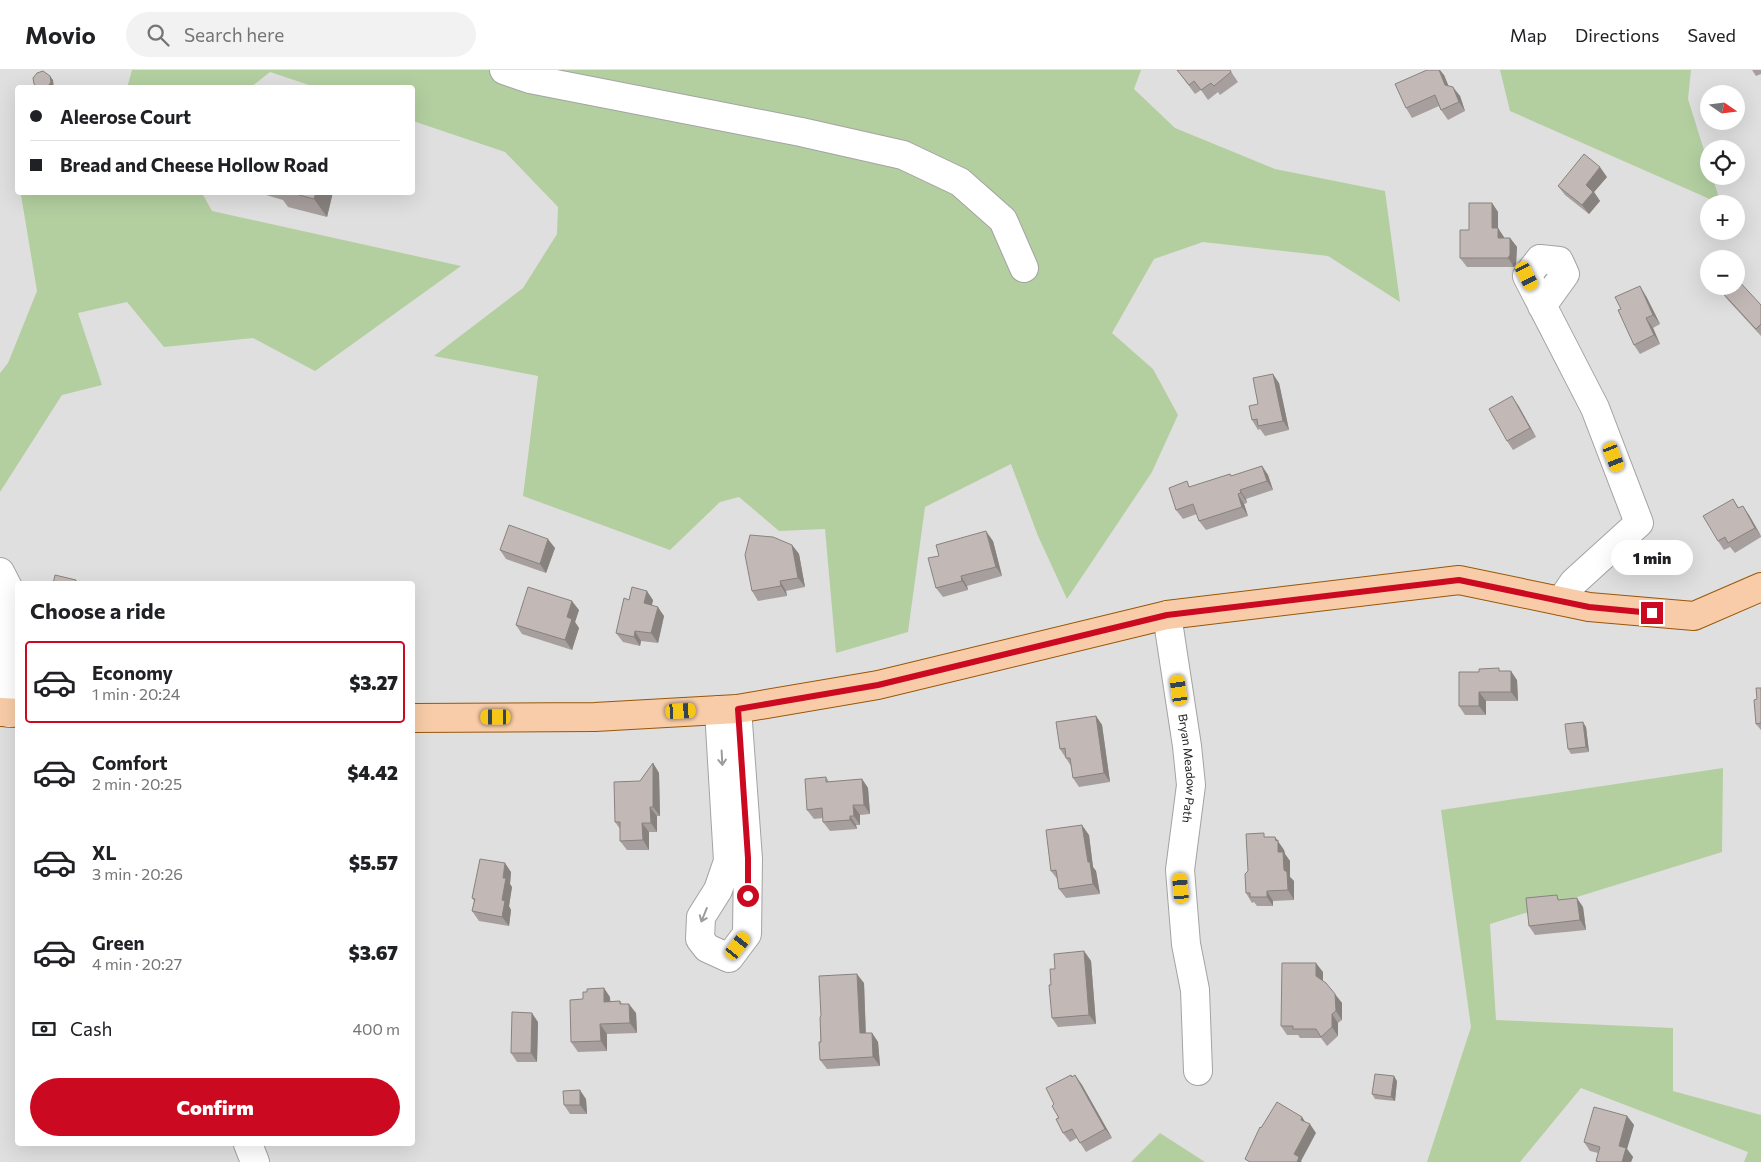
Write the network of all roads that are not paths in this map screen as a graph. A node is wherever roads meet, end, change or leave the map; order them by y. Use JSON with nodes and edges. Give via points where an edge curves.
{"nodes":[{"id":1,"x":504,"y":70,"type":"edge"},
{"id":2,"x":1024,"y":268,"type":"dead end"},
{"id":3,"x":1542,"y":306,"type":"dead end"},
{"id":4,"x":0,"y":572,"type":"edge"},
{"id":5,"x":1761,"y":587,"type":"edge"},
{"id":6,"x":1561,"y":601,"type":"junction"},
{"id":7,"x":1167,"y":615,"type":"junction"},
{"id":8,"x":728,"y":709,"type":"junction"},
{"id":9,"x":9,"y":713,"type":"edge"},
{"id":10,"x":415,"y":718,"type":"edge"},
{"id":11,"x":1198,"y":1071,"type":"dead end"},
{"id":12,"x":249,"y":1146,"type":"edge"},
{"id":13,"x":255,"y":1162,"type":"edge"}],
"edges":[{"from":1,"to":2,"type":"street","via":[[530,80],[903,155],[960,182],[1003,220]]},
{"from":3,"to":6,"type":"street","via":[[1595,408],[1639,523],[1574,582]]},
{"from":4,"to":9,"type":"street","via":[[14,599]]},
{"from":5,"to":6,"type":"main road","via":[[1694,616],[1589,607]]},
{"from":6,"to":7,"type":"main road","via":[[1459,580]]},
{"from":7,"to":8,"type":"main road","via":[[878,685]]},
{"from":7,"to":11,"type":"street","name":"Bryan Meadow Path","via":[[1191,785],[1180,870],[1186,944],[1195,990]]},
{"from":8,"to":8,"type":"street","one_way":true,"via":[[728,861],[718,890],[701,917],[700,939],[707,948],[729,958],[748,934],[748,858]]},
{"from":8,"to":10,"type":"main road","via":[[595,716]]},
{"from":12,"to":13,"type":"street"}]}
